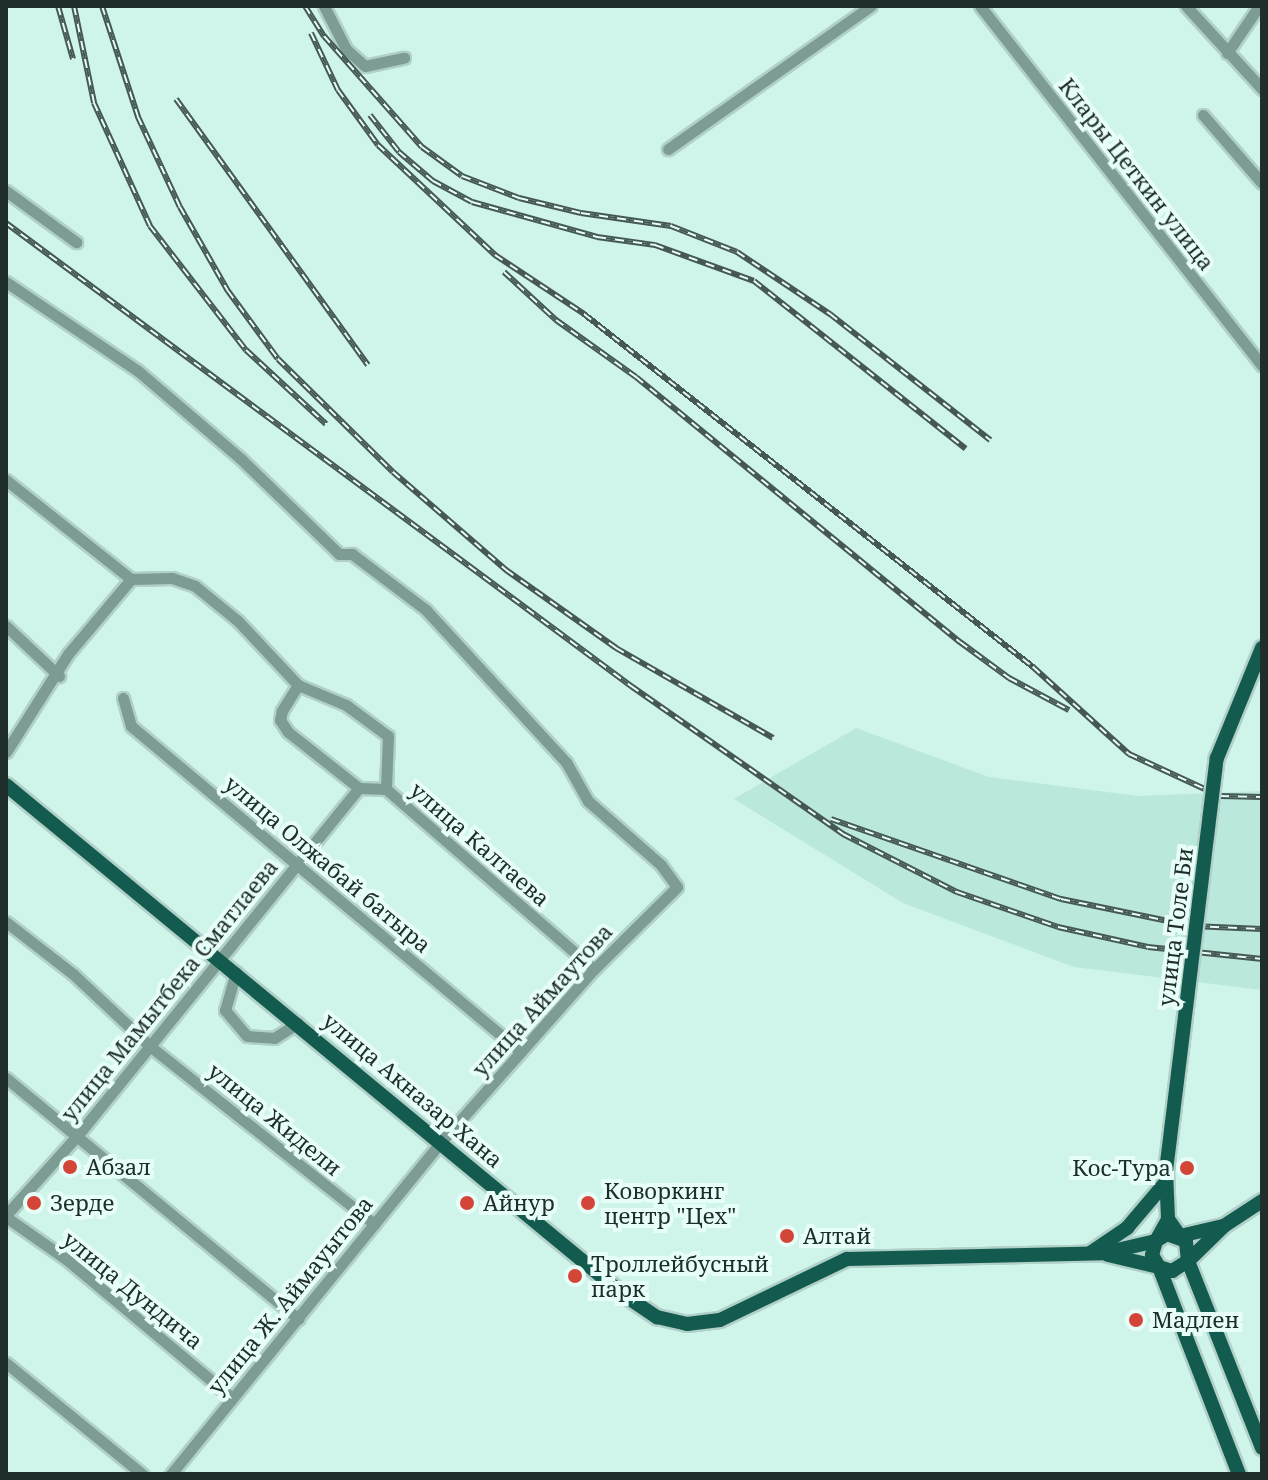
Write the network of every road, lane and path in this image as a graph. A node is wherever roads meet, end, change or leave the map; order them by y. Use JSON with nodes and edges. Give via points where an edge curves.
{"nodes":[{"id":1,"x":324,"y":6,"type":"edge"},
{"id":2,"x":871,"y":6,"type":"edge"},
{"id":3,"x":980,"y":6,"type":"edge"},
{"id":4,"x":1186,"y":6,"type":"edge"},
{"id":5,"x":1259,"y":6,"type":"edge"},
{"id":6,"x":1227,"y":53,"type":"junction"},
{"id":7,"x":404,"y":58,"type":"dead end"},
{"id":8,"x":1262,"y":89,"type":"edge"},
{"id":9,"x":1203,"y":115,"type":"dead end"},
{"id":10,"x":668,"y":149,"type":"dead end"},
{"id":11,"x":1262,"y":183,"type":"edge"},
{"id":12,"x":6,"y":191,"type":"edge"},
{"id":13,"x":76,"y":242,"type":"dead end"},
{"id":14,"x":6,"y":282,"type":"edge"},
{"id":15,"x":1262,"y":366,"type":"edge"},
{"id":16,"x":6,"y":480,"type":"edge"},
{"id":17,"x":131,"y":579,"type":"junction"},
{"id":18,"x":6,"y":626,"type":"edge"},
{"id":19,"x":1262,"y":648,"type":"edge"},
{"id":20,"x":59,"y":676,"type":"junction"},
{"id":21,"x":298,"y":685,"type":"junction"},
{"id":22,"x":123,"y":698,"type":"dead end"},
{"id":23,"x":6,"y":752,"type":"edge"},
{"id":24,"x":6,"y":785,"type":"edge"},
{"id":25,"x":359,"y":788,"type":"junction"},
{"id":26,"x":386,"y":789,"type":"junction"},
{"id":27,"x":297,"y":864,"type":"junction"},
{"id":28,"x":6,"y":922,"type":"edge"},
{"id":29,"x":221,"y":958,"type":"junction"},
{"id":30,"x":594,"y":969,"type":"junction"},
{"id":31,"x":236,"y":972,"type":"junction"},
{"id":32,"x":298,"y":1023,"type":"junction"},
{"id":33,"x":151,"y":1047,"type":"junction"},
{"id":34,"x":521,"y":1052,"type":"junction"},
{"id":35,"x":6,"y":1078,"type":"edge"},
{"id":36,"x":77,"y":1136,"type":"junction"},
{"id":37,"x":440,"y":1143,"type":"junction"},
{"id":38,"x":1165,"y":1177,"type":"junction"},
{"id":39,"x":1262,"y":1201,"type":"edge"},
{"id":40,"x":6,"y":1216,"type":"edge"},
{"id":41,"x":1168,"y":1219,"type":"junction"},
{"id":42,"x":374,"y":1224,"type":"junction"},
{"id":43,"x":1224,"y":1226,"type":"junction"},
{"id":44,"x":1180,"y":1236,"type":"junction"},
{"id":45,"x":1156,"y":1241,"type":"junction"},
{"id":46,"x":1104,"y":1253,"type":"junction"},
{"id":47,"x":1086,"y":1255,"type":"junction"},
{"id":48,"x":1188,"y":1261,"type":"junction"},
{"id":49,"x":1159,"y":1267,"type":"junction"},
{"id":50,"x":298,"y":1319,"type":"junction"},
{"id":51,"x":6,"y":1363,"type":"edge"},
{"id":52,"x":231,"y":1397,"type":"junction"},
{"id":53,"x":1262,"y":1448,"type":"edge"},
{"id":54,"x":142,"y":1474,"type":"edge"},
{"id":55,"x":171,"y":1474,"type":"edge"},
{"id":56,"x":1239,"y":1474,"type":"edge"}],
"edges":[{"from":1,"to":7,"type":"street","via":[[346,49],[365,66]]},
{"from":2,"to":10,"type":"street"},
{"from":3,"to":15,"type":"street","name":"Клары Цеткин улица"},
{"from":4,"to":6,"type":"street"},
{"from":5,"to":6,"type":"street"},
{"from":6,"to":8,"type":"street"},
{"from":9,"to":11,"type":"street"},
{"from":12,"to":13,"type":"street"},
{"from":14,"to":30,"type":"street","name":"улица Аймаутова","via":[[138,371],[241,459],[339,554],[352,554],[426,610],[566,762],[588,801],[661,865],[677,887]]},
{"from":16,"to":17,"type":"street"},
{"from":17,"to":20,"type":"street","via":[[68,654]]},
{"from":17,"to":21,"type":"street","via":[[172,578],[195,586],[238,621]]},
{"from":18,"to":20,"type":"street"},
{"from":19,"to":38,"type":"main road","name":"улица Толе Би","bridge":true,"via":[[1217,758]]},
{"from":20,"to":23,"type":"street"},
{"from":21,"to":25,"type":"street","via":[[280,720]]},
{"from":21,"to":26,"type":"street","via":[[346,705],[388,736]]},
{"from":22,"to":27,"type":"street","name":"улица Олжабай батыра","via":[[131,726]]},
{"from":24,"to":29,"type":"main road","name":"улица Акназар Хана"},
{"from":25,"to":26,"type":"street","name":"улица Калтаева"},
{"from":25,"to":27,"type":"street","name":"улица Мамытбека Сматлаева"},
{"from":26,"to":30,"type":"street","name":"улица Калтаева"},
{"from":27,"to":29,"type":"street","name":"улица Мамытбека Сматлаева"},
{"from":27,"to":34,"type":"street","name":"улица Олжабай батыра"},
{"from":28,"to":33,"type":"street","name":"улица Жидели","via":[[73,974]]},
{"from":29,"to":31,"type":"main road","name":"улица Акназар Хана"},
{"from":29,"to":33,"type":"street","name":"улица Мамытбека Сматлаева"},
{"from":30,"to":34,"type":"street","name":"улица Аймаутова"},
{"from":31,"to":32,"type":"main road","name":"улица Акназар Хана"},
{"from":31,"to":32,"type":"street","via":[[225,1010],[247,1036],[274,1038]]},
{"from":32,"to":37,"type":"main road","name":"улица Акназар Хана"},
{"from":33,"to":36,"type":"street","name":"улица Мамытбека Сматлаева"},
{"from":33,"to":42,"type":"street","name":"улица Жидели"},
{"from":34,"to":37,"type":"street","name":"улица Аймаутова"},
{"from":35,"to":36,"type":"street"},
{"from":36,"to":40,"type":"street","name":"улица Мамытбека Сматлаева"},
{"from":36,"to":50,"type":"street"},
{"from":37,"to":42,"type":"street","name":"улица Ж. Аймауытова"},
{"from":37,"to":47,"type":"main road","name":"улица Акназар Хана","via":[[624,1295],[677,1323],[720,1320],[847,1259]]},
{"from":38,"to":41,"type":"main road","name":"улица Толе Би"},
{"from":38,"to":47,"type":"main road","via":[[1127,1228]]},
{"from":39,"to":43,"type":"main road"},
{"from":40,"to":52,"type":"street","name":"улица Дундича","via":[[66,1259]]},
{"from":41,"to":44,"type":"main road"},
{"from":41,"to":45,"type":"main road"},
{"from":42,"to":50,"type":"street","name":"улица Ж. Аймауытова"},
{"from":43,"to":44,"type":"main road"},
{"from":43,"to":48,"type":"main road"},
{"from":44,"to":45,"type":"main road","via":[[1167,1234]]},
{"from":44,"to":48,"type":"main road","via":[[1190,1249]]},
{"from":45,"to":46,"type":"main road","name":"улица Акназар Хана"},
{"from":45,"to":49,"type":"main road","via":[[1152,1255]]},
{"from":46,"to":47,"type":"main road","name":"улица Акназар Хана"},
{"from":46,"to":49,"type":"main road","name":"улица Акназар Хана"},
{"from":48,"to":49,"type":"main road","via":[[1172,1271]]},
{"from":48,"to":53,"type":"main road"},
{"from":49,"to":56,"type":"main road"},
{"from":50,"to":52,"type":"street","name":"улица Ж. Аймауытова"},
{"from":51,"to":54,"type":"street"},
{"from":52,"to":55,"type":"street","name":"улица Ж. Аймауытова"}]}
